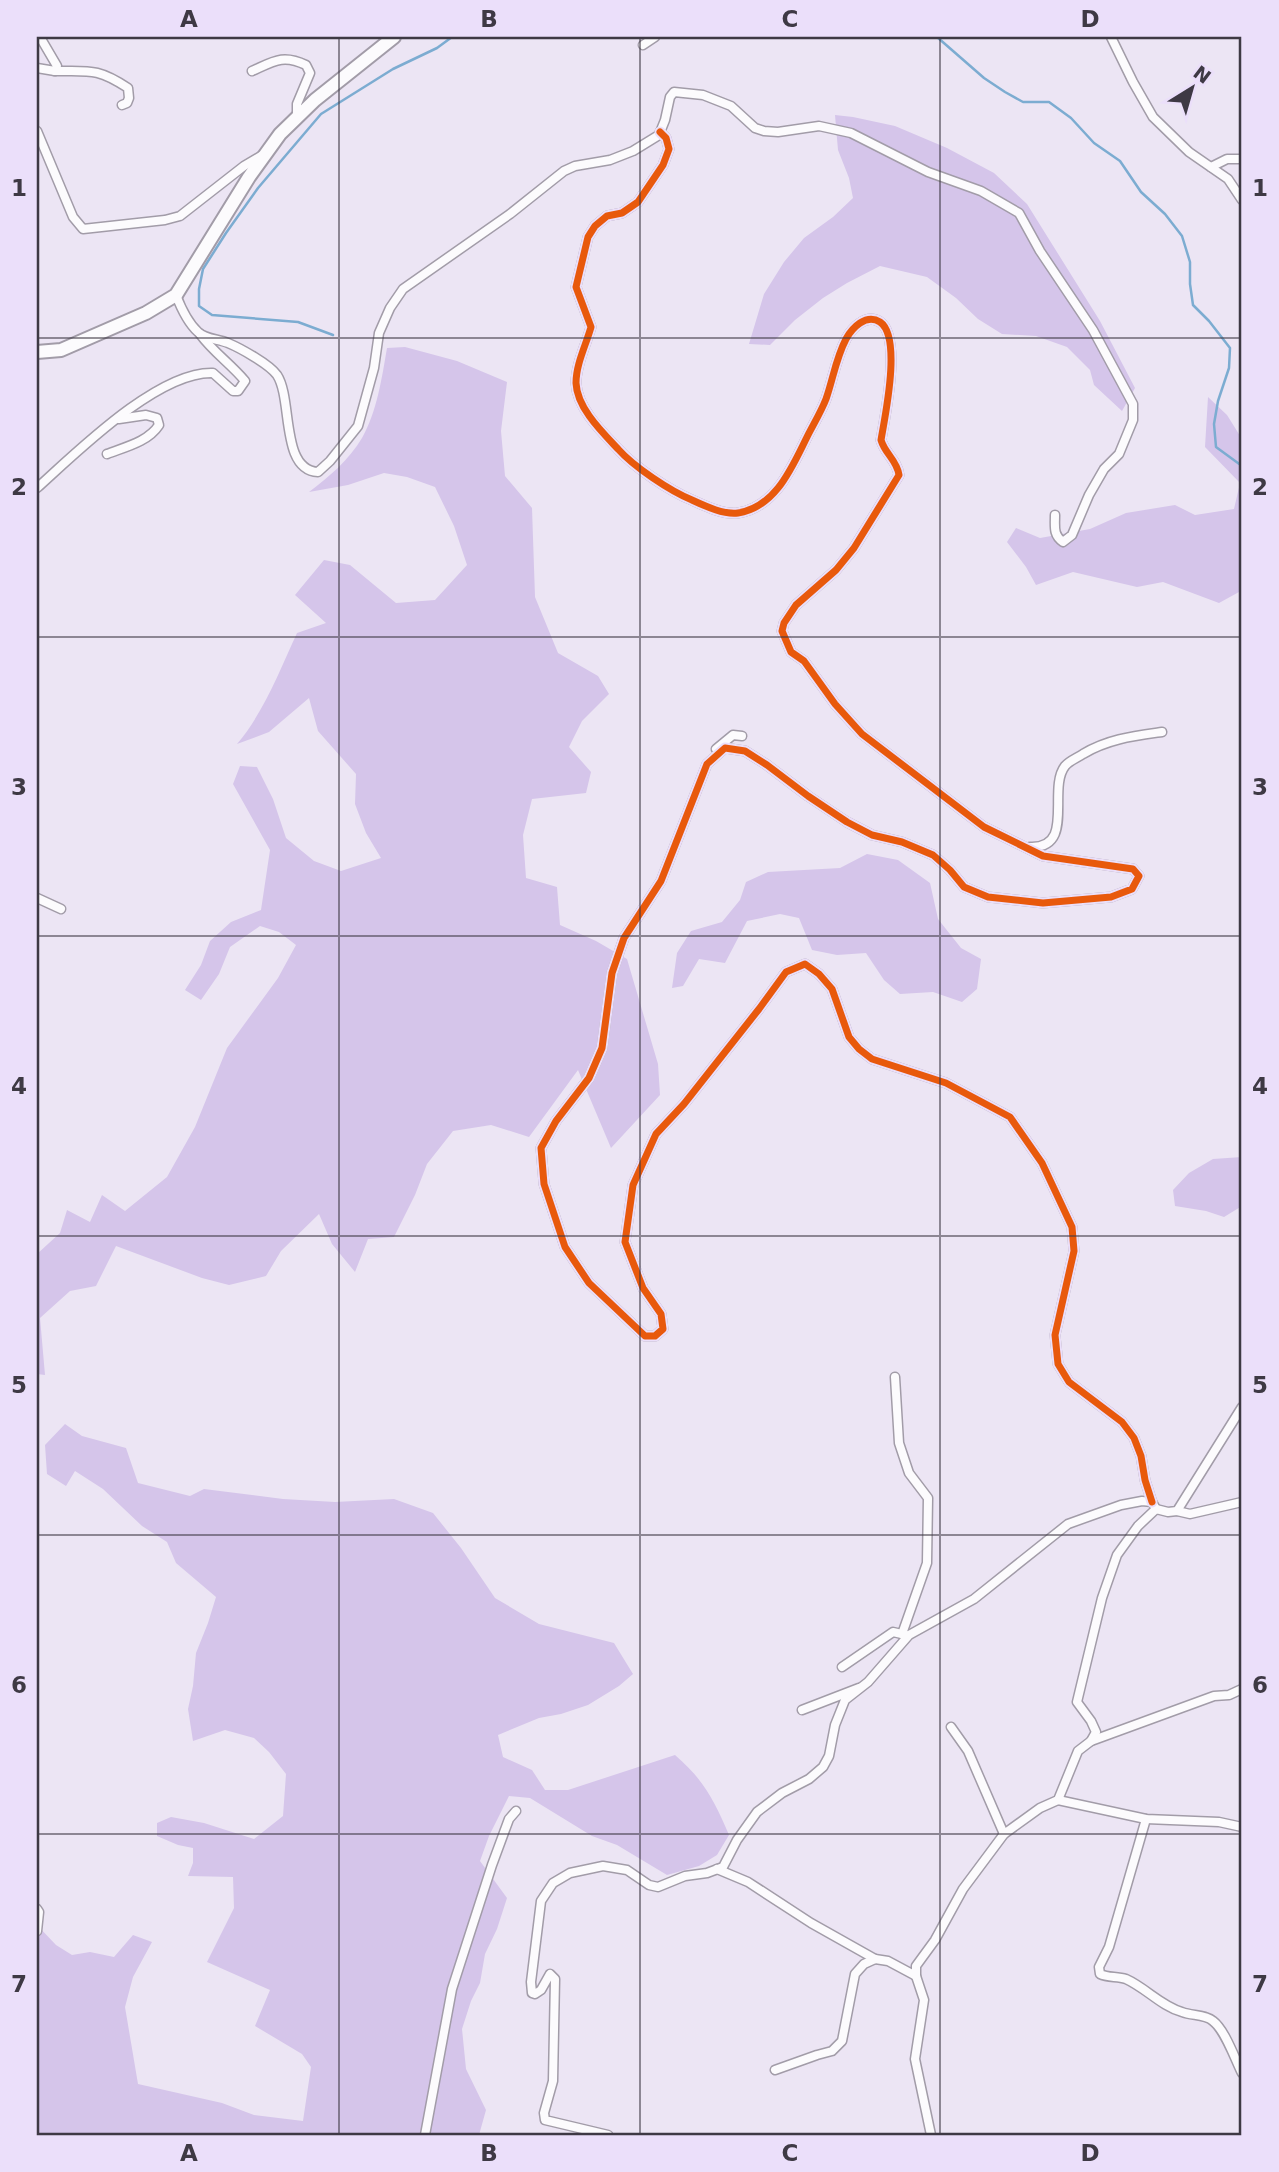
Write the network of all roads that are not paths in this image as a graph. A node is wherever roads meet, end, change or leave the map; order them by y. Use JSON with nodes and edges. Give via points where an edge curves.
{"nodes":[{"id":1,"x":40,"y":37,"type":"edge"},
{"id":2,"x":394,"y":37,"type":"edge"},
{"id":3,"x":655,"y":37,"type":"edge"},
{"id":4,"x":1111,"y":37,"type":"edge"},
{"id":5,"x":643,"y":45,"type":"dead end"},
{"id":6,"x":37,"y":68,"type":"edge"},
{"id":7,"x":55,"y":71,"type":"junction"},
{"id":8,"x":252,"y":71,"type":"dead end"},
{"id":9,"x":122,"y":105,"type":"dead end"},
{"id":10,"x":297,"y":117,"type":"junction"},
{"id":11,"x":37,"y":131,"type":"edge"},
{"id":12,"x":660,"y":132,"type":"junction"},
{"id":13,"x":263,"y":155,"type":"junction"},
{"id":14,"x":1242,"y":159,"type":"edge"},
{"id":15,"x":1211,"y":167,"type":"junction"},
{"id":16,"x":1242,"y":200,"type":"edge"},
{"id":17,"x":176,"y":295,"type":"junction"},
{"id":18,"x":200,"y":334,"type":"junction"},
{"id":19,"x":37,"y":352,"type":"edge"},
{"id":20,"x":116,"y":419,"type":"junction"},
{"id":21,"x":107,"y":454,"type":"dead end"},
{"id":22,"x":37,"y":488,"type":"edge"},
{"id":23,"x":1055,"y":516,"type":"dead end"},
{"id":24,"x":1162,"y":732,"type":"dead end"},
{"id":25,"x":742,"y":736,"type":"dead end"},
{"id":26,"x":707,"y":764,"type":"junction"},
{"id":27,"x":1023,"y":846,"type":"junction"},
{"id":28,"x":37,"y":898,"type":"edge"},
{"id":29,"x":61,"y":909,"type":"dead end"},
{"id":30,"x":895,"y":1377,"type":"dead end"},
{"id":31,"x":1242,"y":1407,"type":"edge"},
{"id":32,"x":1242,"y":1502,"type":"edge"},
{"id":33,"x":1154,"y":1506,"type":"junction"},
{"id":34,"x":1177,"y":1511,"type":"junction"},
{"id":35,"x":905,"y":1635,"type":"junction"},
{"id":36,"x":842,"y":1667,"type":"dead end"},
{"id":37,"x":861,"y":1687,"type":"junction"},
{"id":38,"x":1242,"y":1689,"type":"edge"},
{"id":39,"x":802,"y":1710,"type":"dead end"},
{"id":40,"x":951,"y":1727,"type":"dead end"},
{"id":41,"x":1091,"y":1741,"type":"junction"},
{"id":42,"x":1058,"y":1800,"type":"junction"},
{"id":43,"x":516,"y":1811,"type":"dead end"},
{"id":44,"x":1146,"y":1819,"type":"junction"},
{"id":45,"x":1242,"y":1827,"type":"edge"},
{"id":46,"x":1004,"y":1834,"type":"junction"},
{"id":47,"x":716,"y":1869,"type":"junction"},
{"id":48,"x":37,"y":1909,"type":"edge"},
{"id":49,"x":37,"y":1931,"type":"edge"},
{"id":50,"x":875,"y":1959,"type":"junction"},
{"id":51,"x":916,"y":1976,"type":"junction"},
{"id":52,"x":775,"y":2070,"type":"dead end"},
{"id":53,"x":1242,"y":2073,"type":"edge"},
{"id":54,"x":425,"y":2135,"type":"edge"},
{"id":55,"x":608,"y":2135,"type":"edge"},
{"id":56,"x":931,"y":2135,"type":"edge"}],
"edges":[{"from":1,"to":7,"type":"street","via":[[55,61]]},
{"from":2,"to":10,"type":"main road"},
{"from":3,"to":5,"type":"street"},
{"from":4,"to":15,"type":"street","via":[[1153,117]]},
{"from":6,"to":7,"type":"street"},
{"from":7,"to":9,"type":"street","via":[[111,76],[128,88],[129,98]]},
{"from":8,"to":10,"type":"street","via":[[279,59],[306,65],[310,73],[297,104]]},
{"from":10,"to":13,"type":"main road"},
{"from":11,"to":13,"type":"street","via":[[83,229],[180,216]]},
{"from":12,"to":18,"type":"street","via":[[633,151],[564,171],[403,289],[379,333],[358,426],[318,472],[303,467],[290,444],[285,396],[276,374],[229,343]]},
{"from":12,"to":23,"type":"street","via":[[674,92],[704,95],[731,106],[764,131],[819,126],[851,133],[928,172],[981,191],[1019,213],[1093,330],[1133,404],[1133,420],[1119,454],[1104,469],[1072,535],[1063,542],[1054,531]]},
{"from":12,"to":27,"type":"street","via":[[668,149],[638,202],[607,216],[588,237],[576,287],[591,327],[576,384],[587,414],[621,453],[674,492],[707,507],[736,513],[756,506],[786,478],[825,401],[847,337],[857,324],[871,319],[880,322],[888,332],[892,376],[881,440],[899,475],[854,548],[796,606],[782,631],[792,652],[862,734],[984,827]]},
{"from":13,"to":17,"type":"main road"},
{"from":14,"to":15,"type":"street","via":[[1227,159]]},
{"from":15,"to":16,"type":"street","via":[[1228,179]]},
{"from":17,"to":18,"type":"street"},
{"from":17,"to":19,"type":"main road","via":[[61,350]]},
{"from":18,"to":20,"type":"street","via":[[245,381],[243,387],[233,391],[213,373],[202,372],[157,390]]},
{"from":20,"to":21,"type":"street","via":[[146,415],[157,418],[159,425],[143,440]]},
{"from":20,"to":22,"type":"street"},
{"from":24,"to":27,"type":"street","via":[[1098,746],[1066,764],[1054,835],[1038,847]]},
{"from":25,"to":26,"type":"street","via":[[724,741]]},
{"from":26,"to":27,"type":"street","via":[[725,748],[745,751],[848,822],[933,855],[964,887],[988,897],[1043,903],[1111,897],[1132,889],[1139,876],[1133,869],[1043,856]]},
{"from":26,"to":33,"type":"street","via":[[661,880],[624,938],[612,973],[602,1048],[589,1078],[541,1148],[544,1184],[565,1247],[589,1283],[645,1336],[655,1336],[663,1328],[661,1314],[643,1288],[625,1242],[633,1185],[656,1134],[786,972],[805,964],[832,989],[849,1037],[859,1049],[872,1059],[946,1083],[1010,1117],[1042,1163],[1073,1227],[1074,1251],[1055,1335],[1058,1364],[1069,1382],[1122,1422],[1134,1438]]},
{"from":28,"to":29,"type":"street"},
{"from":30,"to":35,"type":"street","via":[[898,1443],[909,1473],[928,1498],[927,1563]]},
{"from":31,"to":34,"type":"street"},
{"from":32,"to":34,"type":"street","via":[[1190,1514]]},
{"from":33,"to":34,"type":"street"},
{"from":33,"to":35,"type":"street","via":[[1121,1505],[1068,1524],[974,1599]]},
{"from":33,"to":41,"type":"street","via":[[1117,1555],[1102,1598],[1077,1702],[1096,1732]]},
{"from":35,"to":36,"type":"street","via":[[893,1632]]},
{"from":35,"to":37,"type":"street"},
{"from":37,"to":39,"type":"street"},
{"from":37,"to":47,"type":"street","via":[[845,1700],[830,1756],[822,1767],[757,1812],[723,1867]]},
{"from":38,"to":41,"type":"street"},
{"from":40,"to":46,"type":"street","via":[[968,1751]]},
{"from":41,"to":42,"type":"street","via":[[1078,1751]]},
{"from":42,"to":44,"type":"street"},
{"from":42,"to":46,"type":"street"},
{"from":43,"to":54,"type":"street","via":[[492,1865],[452,1989]]},
{"from":44,"to":45,"type":"street"},
{"from":44,"to":53,"type":"street","via":[[1100,1974],[1123,1978],[1183,2013],[1211,2018]]},
{"from":46,"to":51,"type":"street","via":[[919,1959]]},
{"from":47,"to":50,"type":"street","via":[[748,1882]]},
{"from":47,"to":55,"type":"street","via":[[659,1887],[627,1870],[603,1866],[570,1873],[554,1883],[541,1901],[532,1993],[541,1990],[550,1974],[556,1988],[553,2081],[545,2120]]},
{"from":48,"to":49,"type":"street"},
{"from":50,"to":51,"type":"street"},
{"from":50,"to":52,"type":"street","via":[[855,1974],[842,2040],[832,2051]]},
{"from":51,"to":56,"type":"street","via":[[924,2000],[915,2059]]}]}
